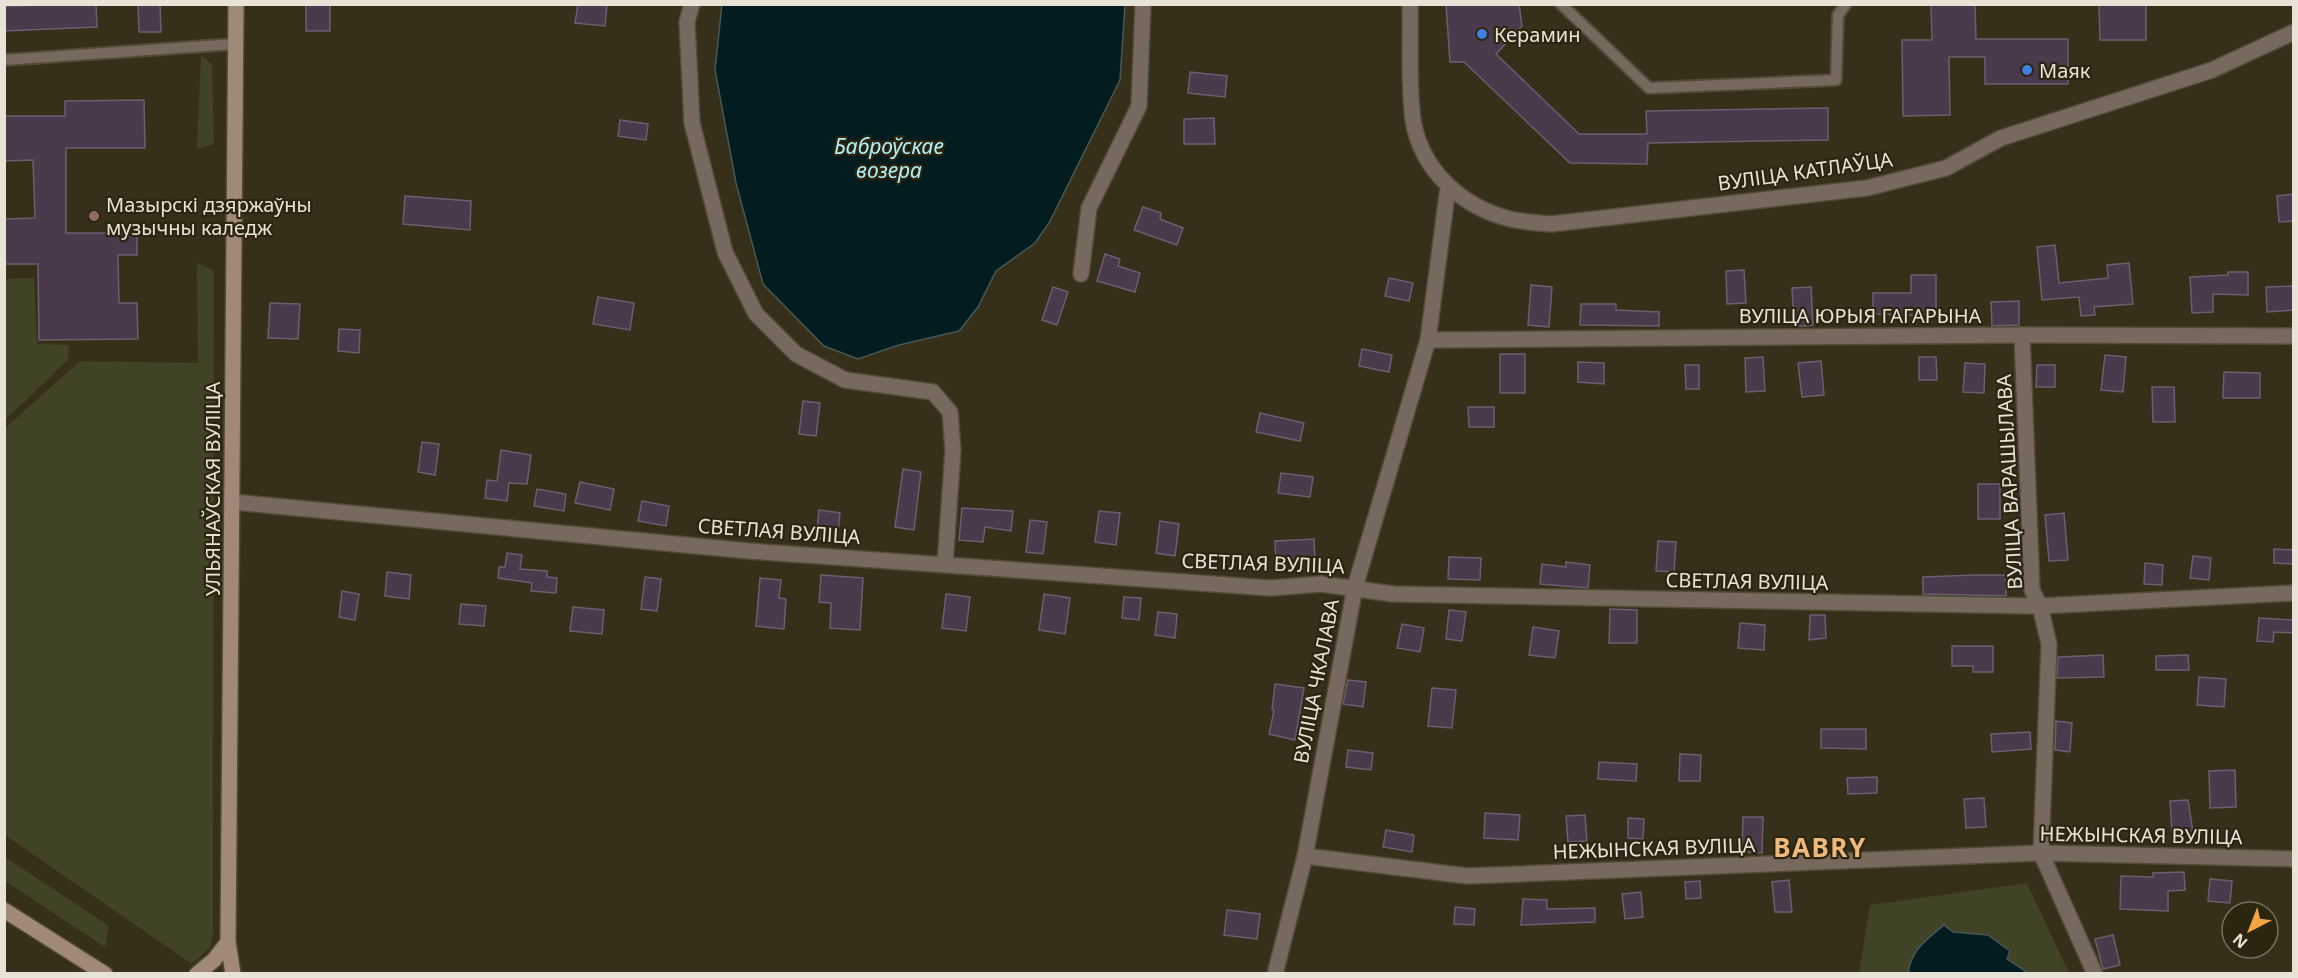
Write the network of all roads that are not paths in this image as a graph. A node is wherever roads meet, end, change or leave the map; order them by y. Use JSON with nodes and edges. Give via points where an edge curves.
{"nodes":[{"id":1,"x":236,"y":4,"type":"edge"},
{"id":2,"x":692,"y":4,"type":"edge"},
{"id":3,"x":1143,"y":4,"type":"edge"},
{"id":4,"x":1410,"y":4,"type":"edge"},
{"id":5,"x":1562,"y":4,"type":"edge"},
{"id":6,"x":1846,"y":4,"type":"edge"},
{"id":7,"x":2294,"y":32,"type":"edge"},
{"id":8,"x":235,"y":44,"type":"junction"},
{"id":9,"x":4,"y":60,"type":"edge"},
{"id":10,"x":1448,"y":187,"type":"junction"},
{"id":11,"x":1081,"y":274,"type":"dead end"},
{"id":12,"x":2022,"y":335,"type":"junction"},
{"id":13,"x":2294,"y":336,"type":"edge"},
{"id":14,"x":1428,"y":340,"type":"junction"},
{"id":15,"x":233,"y":502,"type":"junction"},
{"id":16,"x":945,"y":564,"type":"junction"},
{"id":17,"x":1355,"y":587,"type":"junction"},
{"id":18,"x":2294,"y":593,"type":"edge"},
{"id":19,"x":2040,"y":606,"type":"junction"},
{"id":20,"x":2042,"y":853,"type":"junction"},
{"id":21,"x":1305,"y":856,"type":"junction"},
{"id":22,"x":2294,"y":859,"type":"edge"},
{"id":23,"x":4,"y":910,"type":"edge"},
{"id":24,"x":228,"y":942,"type":"junction"},
{"id":25,"x":105,"y":974,"type":"edge"},
{"id":26,"x":197,"y":974,"type":"edge"},
{"id":27,"x":219,"y":974,"type":"edge"},
{"id":28,"x":233,"y":974,"type":"edge"},
{"id":29,"x":1275,"y":974,"type":"edge"},
{"id":30,"x":2095,"y":974,"type":"edge"}],
"edges":[{"from":1,"to":8,"type":"main road","name":"УЛЬЯНАЎСКАЯ ВУЛІЦА"},
{"from":2,"to":16,"type":"street","via":[[687,22],[692,123],[725,252],[756,314],[796,354],[845,380],[933,392],[950,412],[953,450]]},
{"from":3,"to":11,"type":"street","via":[[1139,106],[1089,208]]},
{"from":4,"to":10,"type":"street","name":"ВУЛІЦА КАТЛАЎЦА","via":[[1413,120],[1424,156]]},
{"from":5,"to":6,"type":"lane","via":[[1649,88],[1836,80],[1838,15]]},
{"from":7,"to":10,"type":"street","name":"ВУЛІЦА КАТЛАЎЦА","via":[[2212,70],[2001,138],[1946,168],[1867,188],[1551,224],[1510,219],[1478,208]]},
{"from":8,"to":9,"type":"lane"},
{"from":8,"to":15,"type":"main road","name":"УЛЬЯНАЎСКАЯ ВУЛІЦА"},
{"from":10,"to":14,"type":"street","name":"ВУЛІЦА ЧКАЛАВА"},
{"from":12,"to":13,"type":"street","name":"ВУЛІЦА ЮРЫЯ ГАГАРЫНА"},
{"from":12,"to":14,"type":"street","name":"ВУЛІЦА ЮРЫЯ ГАГАРЫНА"},
{"from":12,"to":19,"type":"street","name":"ВУЛІЦА ВАРАШЫЛАВА","via":[[2032,590]]},
{"from":14,"to":17,"type":"street","name":"ВУЛІЦА ЧКАЛАВА"},
{"from":15,"to":16,"type":"street","name":"СВЕТЛАЯ ВУЛІЦА","via":[[749,550]]},
{"from":15,"to":24,"type":"main road","name":"УЛЬЯНАЎСКАЯ ВУЛІЦА"},
{"from":16,"to":17,"type":"street","name":"СВЕТЛАЯ ВУЛІЦА","via":[[1270,588],[1321,584]]},
{"from":17,"to":19,"type":"street","name":"СВЕТЛАЯ ВУЛІЦА","via":[[1393,594]]},
{"from":17,"to":21,"type":"street","name":"ВУЛІЦА ЧКАЛАВА"},
{"from":18,"to":19,"type":"street","name":"СВЕТЛАЯ ВУЛІЦА"},
{"from":19,"to":20,"type":"street","name":"ВУЛІЦА ВАРАШЫЛАВА","via":[[2049,644]]},
{"from":20,"to":21,"type":"street","name":"НЕЖЫНСКАЯ ВУЛІЦА","via":[[1467,876]]},
{"from":20,"to":22,"type":"street","name":"НЕЖЫНСКАЯ ВУЛІЦА"},
{"from":20,"to":30,"type":"street","name":"ВУЛІЦА ВАРАШЫЛАВА"},
{"from":21,"to":29,"type":"street","name":"ВУЛІЦА ЧКАЛАВА"},
{"from":23,"to":25,"type":"main road"},
{"from":24,"to":26,"type":"main road"},
{"from":24,"to":27,"type":"main road"},
{"from":24,"to":28,"type":"main road","name":"УЛЬЯНАЎСКАЯ ВУЛІЦА"}]}
